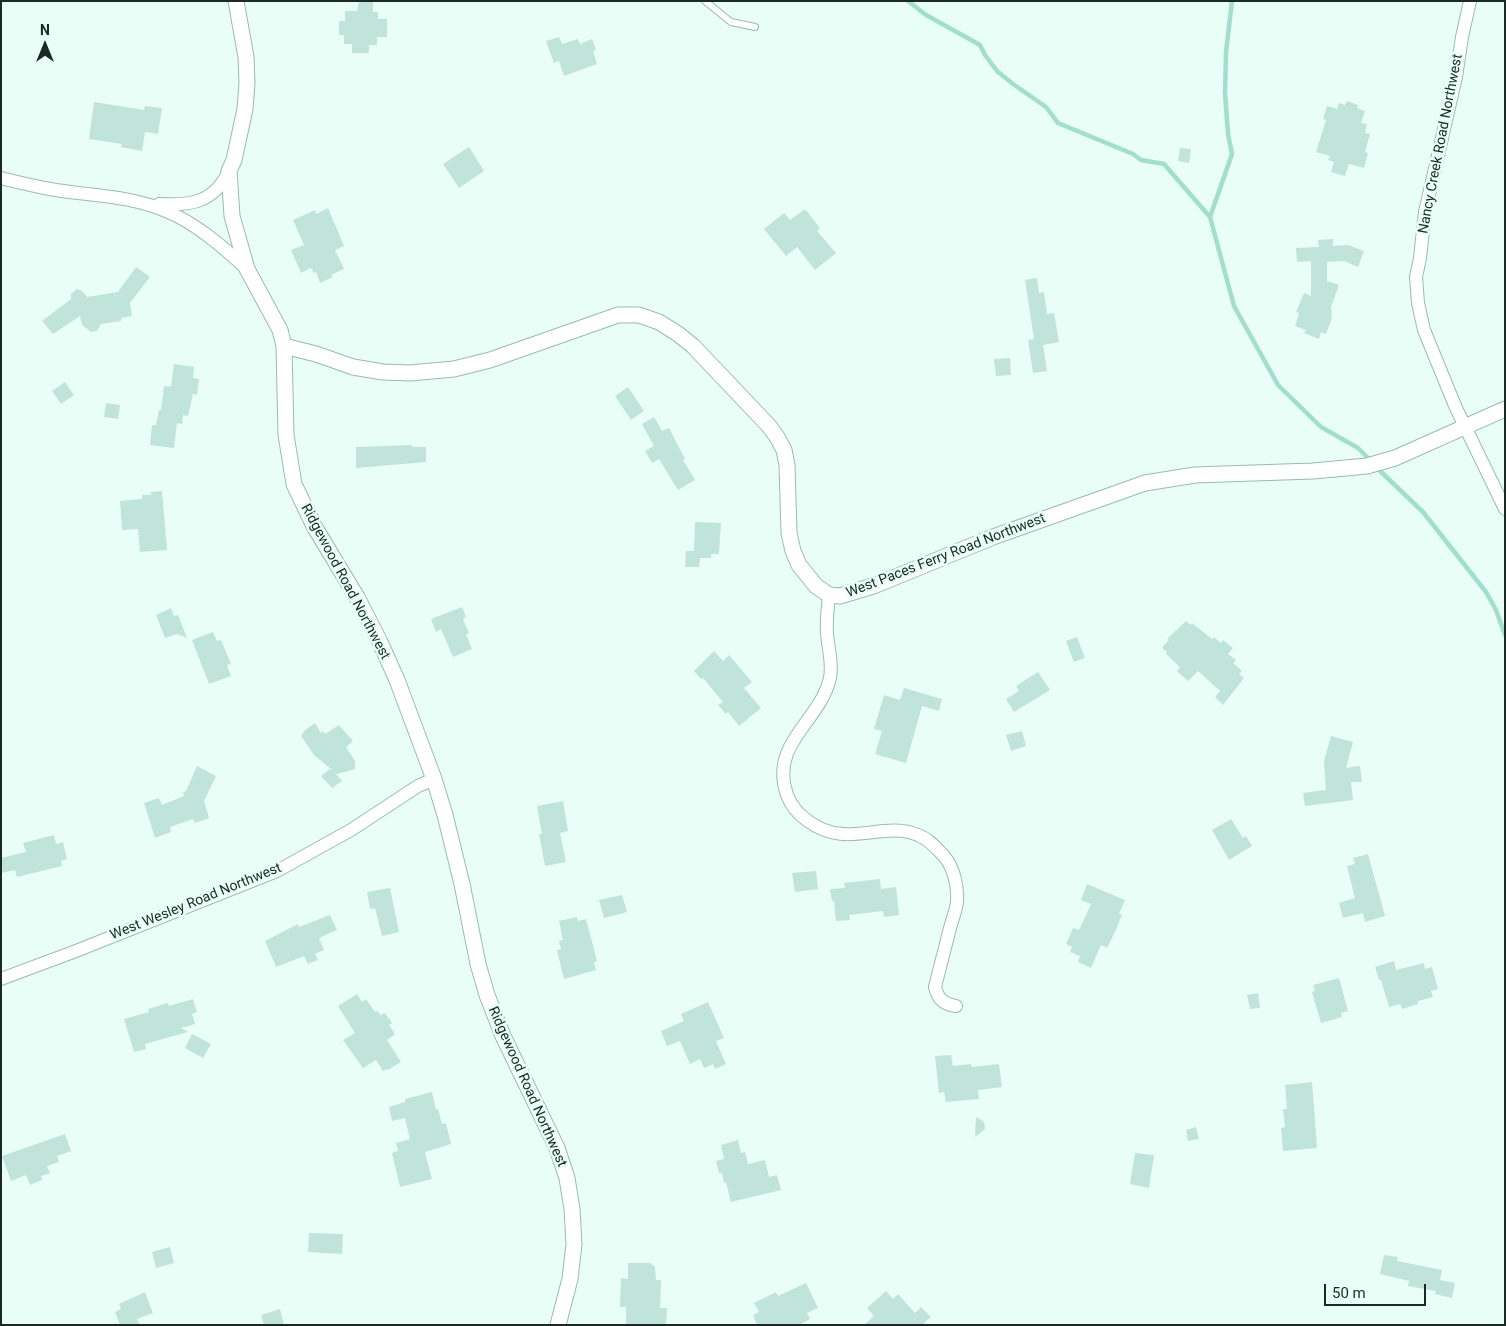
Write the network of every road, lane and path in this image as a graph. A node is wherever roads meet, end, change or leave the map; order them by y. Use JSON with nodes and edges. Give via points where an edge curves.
{"nodes":[{"id":1,"x":236,"y":1,"type":"edge"},
{"id":2,"x":705,"y":1,"type":"edge"},
{"id":3,"x":1470,"y":1,"type":"edge"},
{"id":4,"x":755,"y":27,"type":"dead end"},
{"id":5,"x":229,"y":171,"type":"junction"},
{"id":6,"x":1,"y":178,"type":"edge"},
{"id":7,"x":144,"y":204,"type":"junction"},
{"id":8,"x":247,"y":269,"type":"junction"},
{"id":9,"x":284,"y":346,"type":"junction"},
{"id":10,"x":1505,"y":409,"type":"edge"},
{"id":11,"x":1465,"y":427,"type":"junction"},
{"id":12,"x":1505,"y":509,"type":"edge"},
{"id":13,"x":829,"y":596,"type":"junction"},
{"id":14,"x":434,"y":779,"type":"junction"},
{"id":15,"x":1,"y":979,"type":"edge"},
{"id":16,"x":956,"y":1006,"type":"dead end"},
{"id":17,"x":558,"y":1325,"type":"edge"}],
"edges":[{"from":1,"to":5,"type":"street","name":"Ridgewood Road Northwest","via":[[247,83],[245,109]]},
{"from":2,"to":4,"type":"lane","via":[[731,22]]},
{"from":3,"to":11,"type":"street","name":"Nancy Creek Road Northwest","via":[[1425,212],[1416,277],[1424,330]]},
{"from":5,"to":7,"type":"street","via":[[217,190],[197,202],[179,206]]},
{"from":5,"to":8,"type":"street","name":"Ridgewood Road Northwest","via":[[232,216]]},
{"from":6,"to":7,"type":"street"},
{"from":7,"to":8,"type":"street","via":[[180,217],[223,247]]},
{"from":8,"to":9,"type":"street","name":"Ridgewood Road Northwest","via":[[280,330]]},
{"from":9,"to":13,"type":"street","name":"West Paces Ferry Road Northwest","via":[[353,367],[410,373],[490,360],[618,315],[639,315],[659,322],[693,346],[777,437],[787,465],[789,533],[793,551],[806,576]]},
{"from":9,"to":14,"type":"street","name":"Ridgewood Road Northwest","via":[[286,435],[294,484],[314,526],[380,642]]},
{"from":10,"to":11,"type":"street","name":"West Paces Ferry Road Northwest"},
{"from":11,"to":12,"type":"street","name":"Nancy Creek Road Northwest"},
{"from":11,"to":13,"type":"street","name":"West Paces Ferry Road Northwest","via":[[1395,458],[1367,466],[1195,475],[1144,484],[993,537],[876,584],[840,596]]},
{"from":13,"to":16,"type":"street","via":[[826,624],[831,656],[830,678],[822,699],[787,750],[783,773],[787,794],[803,817],[827,832],[848,835],[910,832],[933,844],[950,864],[957,902],[935,987],[942,1001]]},
{"from":14,"to":15,"type":"street","name":"West Wesley Road Northwest","via":[[277,871]]},
{"from":14,"to":17,"type":"street","name":"Ridgewood Road Northwest","via":[[487,995],[503,1036],[557,1148],[567,1178],[574,1244],[570,1279]]}]}
